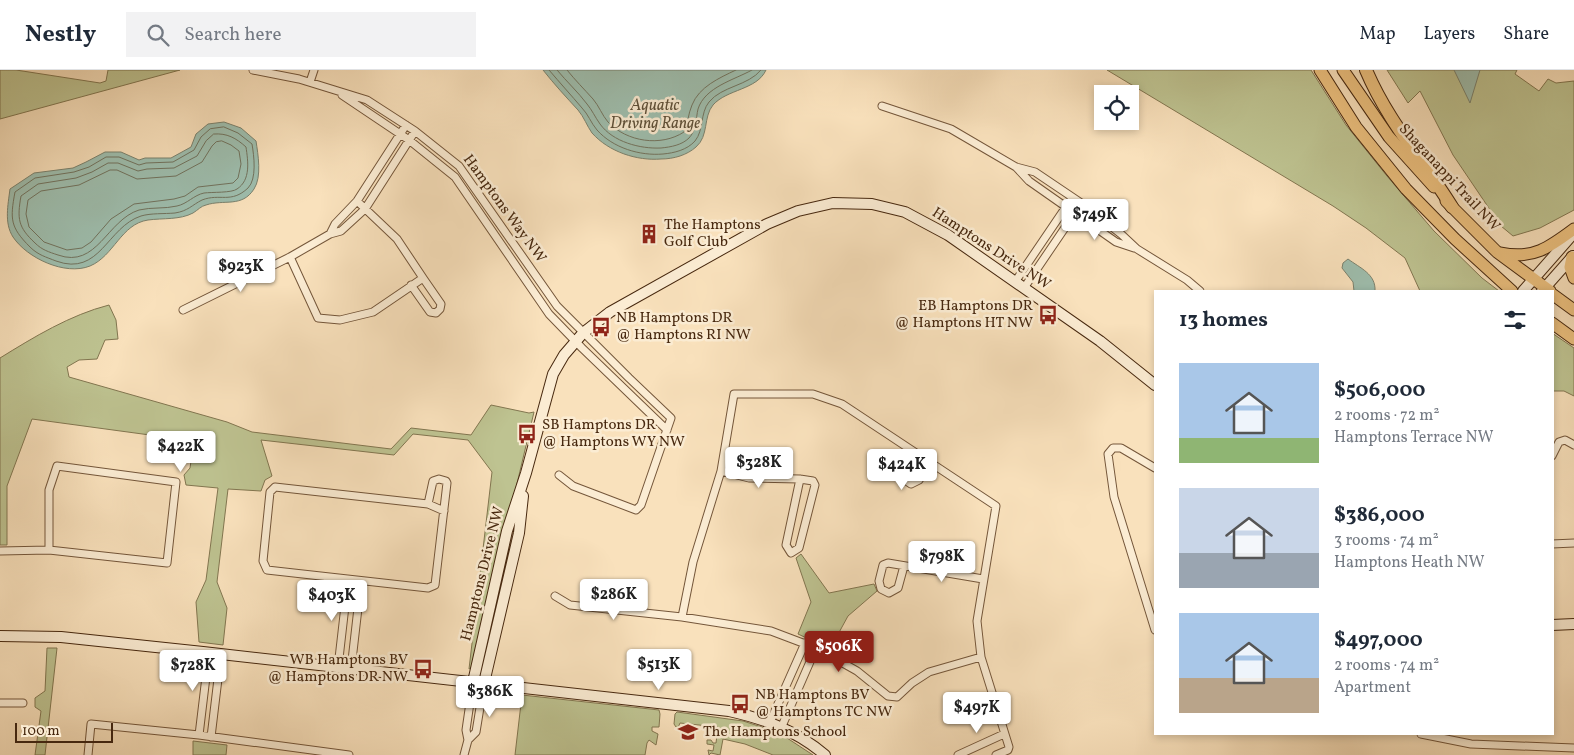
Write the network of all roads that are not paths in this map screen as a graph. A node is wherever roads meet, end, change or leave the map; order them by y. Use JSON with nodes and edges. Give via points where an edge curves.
{"nodes":[{"id":1,"x":253,"y":70,"type":"edge"},
{"id":2,"x":314,"y":70,"type":"edge"},
{"id":3,"x":1320,"y":70,"type":"edge"},
{"id":4,"x":1343,"y":70,"type":"edge"},
{"id":5,"x":1366,"y":70,"type":"edge"},
{"id":6,"x":310,"y":82,"type":"junction"},
{"id":7,"x":336,"y":90,"type":"junction"},
{"id":8,"x":882,"y":106,"type":"dead end"},
{"id":9,"x":406,"y":125,"type":"junction"},
{"id":10,"x":415,"y":131,"type":"junction"},
{"id":11,"x":399,"y":134,"type":"junction"},
{"id":12,"x":408,"y":140,"type":"junction"},
{"id":13,"x":1016,"y":167,"type":"junction"},
{"id":14,"x":1072,"y":198,"type":"junction"},
{"id":15,"x":357,"y":201,"type":"junction"},
{"id":16,"x":1081,"y":203,"type":"junction"},
{"id":17,"x":1067,"y":207,"type":"junction"},
{"id":18,"x":1452,"y":207,"type":"junction"},
{"id":19,"x":365,"y":209,"type":"junction"},
{"id":20,"x":1075,"y":213,"type":"junction"},
{"id":21,"x":500,"y":225,"type":"junction"},
{"id":22,"x":1574,"y":229,"type":"edge"},
{"id":23,"x":492,"y":230,"type":"junction"},
{"id":24,"x":1574,"y":233,"type":"edge"},
{"id":25,"x":330,"y":234,"type":"junction"},
{"id":26,"x":1137,"y":249,"type":"junction"},
{"id":27,"x":1497,"y":252,"type":"junction"},
{"id":28,"x":1573,"y":256,"type":"edge"},
{"id":29,"x":290,"y":257,"type":"junction"},
{"id":30,"x":423,"y":278,"type":"junction"},
{"id":31,"x":1574,"y":278,"type":"edge"},
{"id":32,"x":1534,"y":279,"type":"junction"},
{"id":33,"x":1019,"y":285,"type":"junction"},
{"id":34,"x":411,"y":286,"type":"junction"},
{"id":35,"x":1199,"y":290,"type":"edge"},
{"id":36,"x":1511,"y":290,"type":"edge"},
{"id":37,"x":1524,"y":290,"type":"edge"},
{"id":38,"x":1547,"y":290,"type":"edge"},
{"id":39,"x":1549,"y":290,"type":"edge"},
{"id":40,"x":1554,"y":295,"type":"edge"},
{"id":41,"x":183,"y":310,"type":"dead end"},
{"id":42,"x":1574,"y":310,"type":"edge"},
{"id":43,"x":1554,"y":324,"type":"edge"},
{"id":44,"x":583,"y":333,"type":"junction"},
{"id":45,"x":1574,"y":338,"type":"edge"},
{"id":46,"x":575,"y":342,"type":"junction"},
{"id":47,"x":629,"y":378,"type":"junction"},
{"id":48,"x":1154,"y":384,"type":"edge"},
{"id":49,"x":621,"y":386,"type":"junction"},
{"id":50,"x":667,"y":430,"type":"junction"},
{"id":51,"x":1574,"y":445,"type":"edge"},
{"id":52,"x":1554,"y":452,"type":"edge"},
{"id":53,"x":916,"y":453,"type":"junction"},
{"id":54,"x":930,"y":463,"type":"junction"},
{"id":55,"x":1154,"y":467,"type":"edge"},
{"id":56,"x":721,"y":471,"type":"junction"},
{"id":57,"x":526,"y":474,"type":"junction"},
{"id":58,"x":559,"y":475,"type":"dead end"},
{"id":59,"x":800,"y":478,"type":"junction"},
{"id":60,"x":428,"y":504,"type":"junction"},
{"id":61,"x":444,"y":512,"type":"junction"},
{"id":62,"x":1574,"y":543,"type":"edge"},
{"id":63,"x":1554,"y":544,"type":"edge"},
{"id":64,"x":49,"y":550,"type":"junction"},
{"id":65,"x":0,"y":551,"type":"edge"},
{"id":66,"x":904,"y":566,"type":"junction"},
{"id":67,"x":983,"y":579,"type":"junction"},
{"id":68,"x":348,"y":580,"type":"junction"},
{"id":69,"x":361,"y":582,"type":"junction"},
{"id":70,"x":556,"y":596,"type":"dead end"},
{"id":71,"x":682,"y":617,"type":"junction"},
{"id":72,"x":1574,"y":624,"type":"edge"},
{"id":73,"x":1554,"y":625,"type":"edge"},
{"id":74,"x":1154,"y":627,"type":"edge"},
{"id":75,"x":0,"y":636,"type":"edge"},
{"id":76,"x":805,"y":643,"type":"junction"},
{"id":77,"x":816,"y":648,"type":"junction"},
{"id":78,"x":209,"y":652,"type":"junction"},
{"id":79,"x":221,"y":654,"type":"junction"},
{"id":80,"x":981,"y":657,"type":"junction"},
{"id":81,"x":338,"y":667,"type":"junction"},
{"id":82,"x":351,"y":669,"type":"junction"},
{"id":83,"x":473,"y":682,"type":"junction"},
{"id":84,"x":484,"y":683,"type":"junction"},
{"id":85,"x":0,"y":703,"type":"edge"},
{"id":86,"x":23,"y":704,"type":"dead end"},
{"id":87,"x":770,"y":722,"type":"junction"},
{"id":88,"x":782,"y":726,"type":"junction"},
{"id":89,"x":1004,"y":734,"type":"junction"},
{"id":90,"x":199,"y":735,"type":"junction"},
{"id":91,"x":1426,"y":735,"type":"edge"},
{"id":92,"x":211,"y":737,"type":"junction"},
{"id":93,"x":468,"y":740,"type":"junction"},
{"id":94,"x":1574,"y":748,"type":"edge"},
{"id":95,"x":300,"y":751,"type":"edge"},
{"id":96,"x":349,"y":754,"type":"edge"},
{"id":97,"x":88,"y":755,"type":"edge"},
{"id":98,"x":464,"y":755,"type":"edge"},
{"id":99,"x":825,"y":755,"type":"edge"},
{"id":100,"x":958,"y":755,"type":"edge"},
{"id":101,"x":996,"y":755,"type":"edge"}],
"edges":[{"from":1,"to":6,"type":"street","name":"Hamptons Way NW"},
{"from":2,"to":6,"type":"street"},
{"from":3,"to":36,"type":"main road","via":[[1356,127],[1406,189]]},
{"from":4,"to":18,"type":"main road","name":"Shaganappi Trail NW","via":[[1390,137]]},
{"from":5,"to":18,"type":"highway","via":[[1391,120]]},
{"from":6,"to":7,"type":"street","name":"Hamptons Way NW"},
{"from":7,"to":9,"type":"street","name":"Hamptons Way NW","via":[[367,100]]},
{"from":7,"to":11,"type":"street","name":"Hamptons Way NW"},
{"from":8,"to":13,"type":"street","via":[[951,129]]},
{"from":9,"to":10,"type":"street","name":"Hamptons Way NW"},
{"from":9,"to":11,"type":"street"},
{"from":10,"to":12,"type":"street"},
{"from":10,"to":21,"type":"street","name":"Hamptons Way NW","via":[[459,166]]},
{"from":11,"to":12,"type":"street","name":"Hamptons Way NW"},
{"from":11,"to":15,"type":"street"},
{"from":12,"to":19,"type":"street"},
{"from":12,"to":23,"type":"street","name":"Hamptons Way NW","via":[[455,177]]},
{"from":13,"to":14,"type":"street","via":[[1035,172]]},
{"from":13,"to":17,"type":"street","via":[[1029,181]]},
{"from":14,"to":16,"type":"street"},
{"from":14,"to":17,"type":"street"},
{"from":15,"to":19,"type":"street"},
{"from":15,"to":25,"type":"street"},
{"from":16,"to":20,"type":"street"},
{"from":16,"to":26,"type":"street"},
{"from":17,"to":20,"type":"street"},
{"from":17,"to":33,"type":"street"},
{"from":18,"to":27,"type":"main road","name":"Shaganappi Trail NW"},
{"from":19,"to":25,"type":"street","via":[[342,231]]},
{"from":19,"to":30,"type":"street","via":[[397,239]]},
{"from":20,"to":26,"type":"street","via":[[1116,242]]},
{"from":20,"to":33,"type":"street"},
{"from":21,"to":23,"type":"street"},
{"from":21,"to":44,"type":"street","name":"Hamptons Way NW","via":[[557,306]]},
{"from":22,"to":27,"type":"main road","via":[[1532,254],[1523,256]]},
{"from":23,"to":46,"type":"street","name":"Hamptons Way NW","via":[[549,314]]},
{"from":24,"to":32,"type":"street"},
{"from":25,"to":29,"type":"street"},
{"from":26,"to":35,"type":"street"},
{"from":27,"to":32,"type":"main road","name":"Shaganappi Trail NW"},
{"from":28,"to":31,"type":"main road","via":[[1570,267]]},
{"from":28,"to":39,"type":"street"},
{"from":29,"to":34,"type":"street","via":[[318,318],[340,320],[372,312]]},
{"from":29,"to":41,"type":"street"},
{"from":30,"to":34,"type":"street"},
{"from":30,"to":34,"type":"street","via":[[442,304],[436,313],[430,312]]},
{"from":32,"to":37,"type":"street"},
{"from":32,"to":38,"type":"main road","name":"Shaganappi Trail NW"},
{"from":33,"to":44,"type":"street","name":"Hamptons Drive NW","via":[[948,235],[905,212],[872,204],[833,203],[798,210],[767,224],[610,312]]},
{"from":33,"to":48,"type":"street","name":"Hamptons Drive NW"},
{"from":40,"to":42,"type":"main road","name":"Shaganappi Trail NW"},
{"from":43,"to":45,"type":"main road"},
{"from":44,"to":46,"type":"street","name":"Hamptons Drive NW"},
{"from":44,"to":47,"type":"street","name":"Hamptons Way NW"},
{"from":46,"to":49,"type":"street","name":"Hamptons Way NW"},
{"from":46,"to":57,"type":"street","name":"Hamptons Drive NW","via":[[553,374]]},
{"from":47,"to":49,"type":"street"},
{"from":47,"to":50,"type":"street","name":"Hamptons Way NW","via":[[671,418]]},
{"from":49,"to":50,"type":"street","name":"Hamptons Way NW"},
{"from":50,"to":58,"type":"street","via":[[641,505],[636,510],[573,486]]},
{"from":51,"to":52,"type":"street","via":[[1565,440],[1559,442]]},
{"from":53,"to":54,"type":"street"},
{"from":53,"to":54,"type":"street","via":[[904,473],[905,480],[912,484],[919,480]]},
{"from":53,"to":56,"type":"street","via":[[842,404],[813,394],[734,394]]},
{"from":54,"to":67,"type":"street","via":[[996,506]]},
{"from":55,"to":74,"type":"street","via":[[1121,448],[1113,448],[1108,454],[1114,497]]},
{"from":56,"to":59,"type":"street","via":[[748,478]]},
{"from":56,"to":71,"type":"street","via":[[693,562]]},
{"from":57,"to":83,"type":"street","name":"Hamptons Drive NW","via":[[507,531]]},
{"from":57,"to":84,"type":"street","name":"Hamptons Drive NW","via":[[519,533]]},
{"from":59,"to":59,"type":"street","via":[[786,545],[791,553],[799,548],[815,485]]},
{"from":60,"to":61,"type":"street"},
{"from":60,"to":61,"type":"street","via":[[431,484],[442,479],[447,483]]},
{"from":60,"to":68,"type":"street","via":[[275,487],[270,492],[263,561],[267,570]]},
{"from":61,"to":69,"type":"street","via":[[435,585],[428,588]]},
{"from":62,"to":63,"type":"street"},
{"from":64,"to":64,"type":"street","via":[[167,563],[176,482],[58,466],[49,490]]},
{"from":64,"to":65,"type":"street"},
{"from":66,"to":66,"type":"street","via":[[883,565],[879,580],[881,589],[889,592],[898,588]]},
{"from":66,"to":67,"type":"street"},
{"from":67,"to":80,"type":"street","via":[[977,621]]},
{"from":68,"to":69,"type":"street"},
{"from":68,"to":81,"type":"street"},
{"from":69,"to":82,"type":"street"},
{"from":70,"to":71,"type":"street","via":[[570,605]]},
{"from":71,"to":76,"type":"street","via":[[771,631]]},
{"from":72,"to":73,"type":"street"},
{"from":75,"to":78,"type":"street","via":[[61,637]]},
{"from":76,"to":77,"type":"street"},
{"from":76,"to":87,"type":"street"},
{"from":77,"to":80,"type":"street","via":[[858,671],[888,696],[897,697],[929,672]]},
{"from":77,"to":88,"type":"street"},
{"from":78,"to":79,"type":"street"},
{"from":78,"to":90,"type":"street"},
{"from":79,"to":81,"type":"street"},
{"from":79,"to":92,"type":"street"},
{"from":80,"to":89,"type":"street"},
{"from":81,"to":82,"type":"street"},
{"from":82,"to":83,"type":"street"},
{"from":83,"to":84,"type":"street"},
{"from":83,"to":93,"type":"street","via":[[466,730]]},
{"from":84,"to":87,"type":"street","via":[[709,709]]},
{"from":84,"to":93,"type":"street","via":[[476,732]]},
{"from":85,"to":86,"type":"street"},
{"from":87,"to":88,"type":"street"},
{"from":88,"to":99,"type":"street"},
{"from":89,"to":100,"type":"street"},
{"from":89,"to":101,"type":"street","via":[[1008,750]]},
{"from":90,"to":92,"type":"street"},
{"from":90,"to":97,"type":"street","via":[[91,724]]},
{"from":91,"to":94,"type":"street","via":[[1471,744]]},
{"from":92,"to":95,"type":"street"},
{"from":93,"to":98,"type":"street"},
{"from":95,"to":96,"type":"street"}]}
